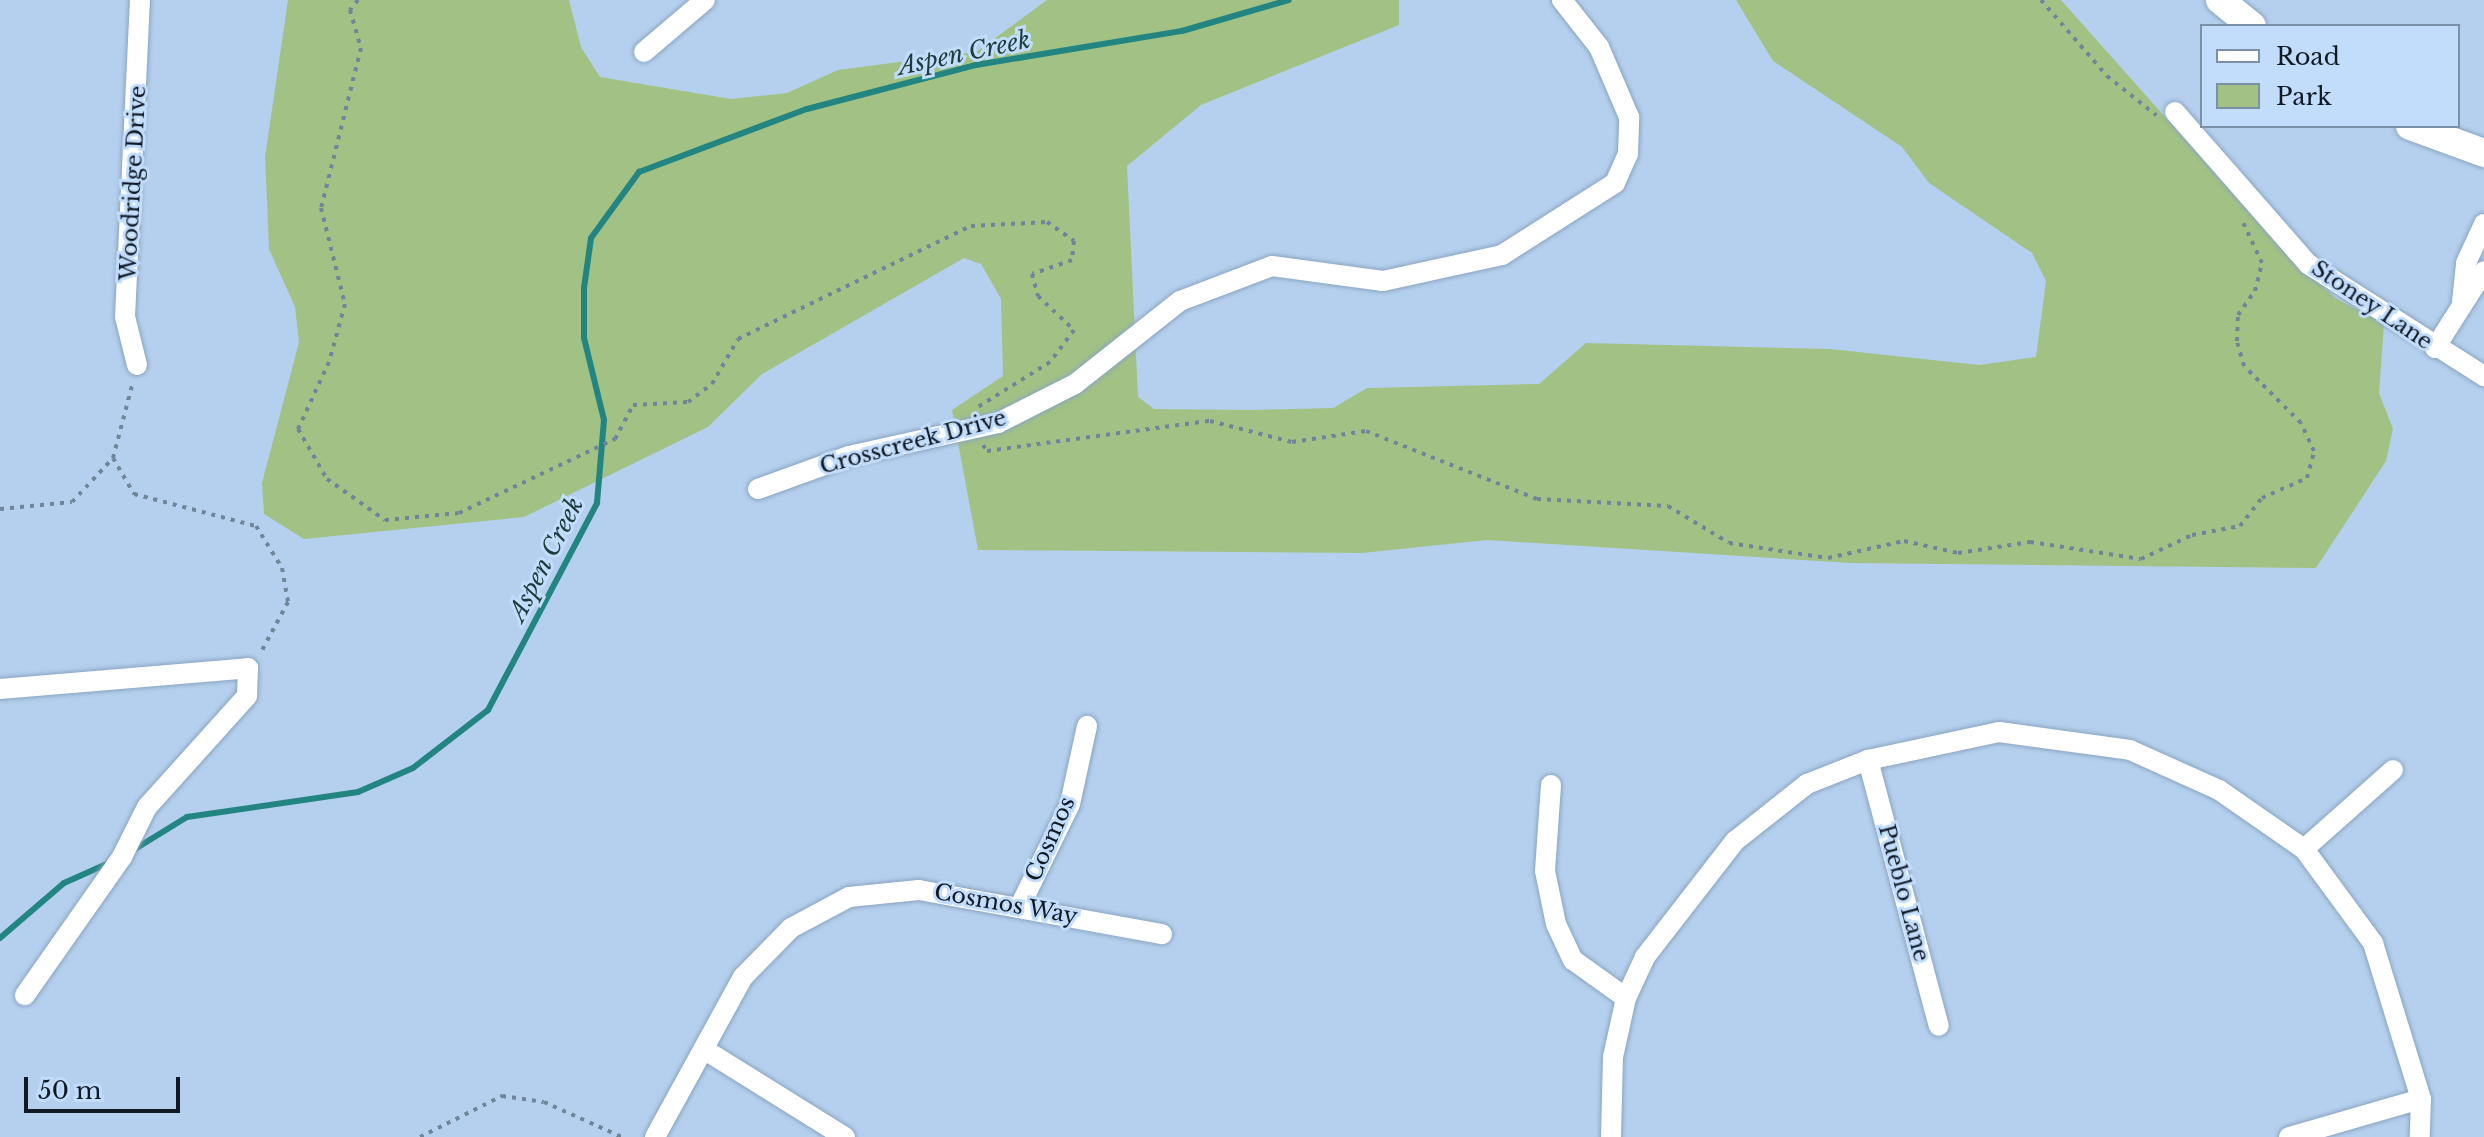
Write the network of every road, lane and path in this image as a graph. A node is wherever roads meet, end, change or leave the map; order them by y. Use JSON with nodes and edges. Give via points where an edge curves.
{"nodes":[{"id":1,"x":140,"y":0,"type":"edge"},
{"id":2,"x":358,"y":0,"type":"edge"},
{"id":3,"x":705,"y":0,"type":"edge"},
{"id":4,"x":1562,"y":0,"type":"edge"},
{"id":5,"x":2041,"y":0,"type":"edge"},
{"id":6,"x":2220,"y":0,"type":"edge"},
{"id":7,"x":2250,"y":24,"type":"edge"},
{"id":8,"x":644,"y":52,"type":"dead end"},
{"id":9,"x":2171,"y":118,"type":"joint"},
{"id":10,"x":2415,"y":128,"type":"edge"},
{"id":11,"x":2484,"y":153,"type":"edge"},
{"id":12,"x":2242,"y":209,"type":"dead end"},
{"id":13,"x":2484,"y":224,"type":"edge"},
{"id":14,"x":2484,"y":271,"type":"edge"},
{"id":15,"x":2461,"y":306,"type":"junction"},
{"id":16,"x":2435,"y":348,"type":"junction"},
{"id":17,"x":137,"y":365,"type":"joint"},
{"id":18,"x":2484,"y":376,"type":"edge"},
{"id":19,"x":974,"y":429,"type":"junction"},
{"id":20,"x":113,"y":458,"type":"junction"},
{"id":21,"x":758,"y":489,"type":"dead end"},
{"id":22,"x":0,"y":509,"type":"edge"},
{"id":23,"x":248,"y":668,"type":"junction"},
{"id":24,"x":0,"y":689,"type":"edge"},
{"id":25,"x":1087,"y":726,"type":"dead end"},
{"id":26,"x":1868,"y":760,"type":"junction"},
{"id":27,"x":2393,"y":770,"type":"dead end"},
{"id":28,"x":1551,"y":785,"type":"dead end"},
{"id":29,"x":2304,"y":849,"type":"junction"},
{"id":30,"x":1021,"y":904,"type":"junction"},
{"id":31,"x":1162,"y":934,"type":"dead end"},
{"id":32,"x":25,"y":995,"type":"dead end"},
{"id":33,"x":1626,"y":998,"type":"junction"},
{"id":34,"x":1939,"y":1026,"type":"dead end"},
{"id":35,"x":705,"y":1050,"type":"junction"},
{"id":36,"x":2421,"y":1099,"type":"junction"},
{"id":37,"x":420,"y":1137,"type":"edge"},
{"id":38,"x":622,"y":1137,"type":"edge"},
{"id":39,"x":655,"y":1137,"type":"edge"},
{"id":40,"x":845,"y":1137,"type":"edge"},
{"id":41,"x":1611,"y":1137,"type":"edge"},
{"id":42,"x":2289,"y":1137,"type":"edge"},
{"id":43,"x":2420,"y":1137,"type":"edge"}],
"edges":[{"from":1,"to":17,"type":"street","name":"Woodridge Drive","via":[[125,317]]},
{"from":2,"to":19,"type":"path","via":[[350,10],[361,48],[321,208],[345,304],[329,362],[298,429],[327,479],[385,520],[459,513],[615,439],[633,405],[688,402],[712,384],[738,339],[971,226],[1047,222],[1074,241],[1072,260],[1032,274],[1038,296],[1074,330],[1050,362],[978,405]]},
{"from":3,"to":8,"type":"street"},
{"from":4,"to":19,"type":"street","name":"Crosscreek Drive","via":[[1599,47],[1629,117],[1628,154],[1615,183],[1502,255],[1441,274],[1383,281],[1272,266],[1180,301],[1075,384]]},
{"from":5,"to":9,"type":"path","via":[[2107,76]]},
{"from":6,"to":7,"type":"street"},
{"from":9,"to":16,"type":"street","name":"Stoney Lane","via":[[2308,264]]},
{"from":10,"to":11,"type":"street"},
{"from":12,"to":19,"type":"path","via":[[2239,227],[2262,263],[2255,291],[2238,315],[2237,341],[2244,366],[2301,423],[2314,451],[2307,478],[2262,498],[2240,526],[2192,535],[2141,559],[2030,542],[1958,553],[1904,541],[1828,558],[1729,543],[1668,506],[1537,499],[1366,431],[1292,442],[1210,421],[987,451]]},
{"from":13,"to":15,"type":"street","via":[[2466,263]]},
{"from":14,"to":15,"type":"street"},
{"from":15,"to":16,"type":"street"},
{"from":16,"to":18,"type":"street","name":"Stoney Lane"},
{"from":17,"to":20,"type":"path"},
{"from":19,"to":21,"type":"street","name":"Crosscreek Drive","via":[[849,456]]},
{"from":20,"to":22,"type":"path","via":[[72,502]]},
{"from":20,"to":23,"type":"path","via":[[134,494],[256,526],[282,568],[288,602]]},
{"from":23,"to":24,"type":"street"},
{"from":23,"to":32,"type":"street","via":[[247,696],[147,807],[122,857]]},
{"from":25,"to":30,"type":"street","name":"Cosmos","via":[[1070,804]]},
{"from":26,"to":29,"type":"street","via":[[1999,732],[2130,750],[2219,790]]},
{"from":26,"to":33,"type":"street","via":[[1807,784],[1735,841],[1645,957]]},
{"from":26,"to":34,"type":"street","name":"Pueblo Lane"},
{"from":27,"to":29,"type":"street"},
{"from":28,"to":33,"type":"street","via":[[1545,871],[1556,924],[1573,960]]},
{"from":29,"to":36,"type":"street","via":[[2373,943]]},
{"from":30,"to":31,"type":"street","name":"Cosmos Way"},
{"from":30,"to":35,"type":"street","name":"Cosmos Way","via":[[919,890],[849,897],[791,928],[743,977]]},
{"from":33,"to":41,"type":"street","via":[[1613,1057]]},
{"from":35,"to":39,"type":"street"},
{"from":35,"to":40,"type":"street"},
{"from":36,"to":42,"type":"street"},
{"from":36,"to":43,"type":"street"},
{"from":37,"to":38,"type":"path","via":[[502,1096],[544,1102]]}]}
